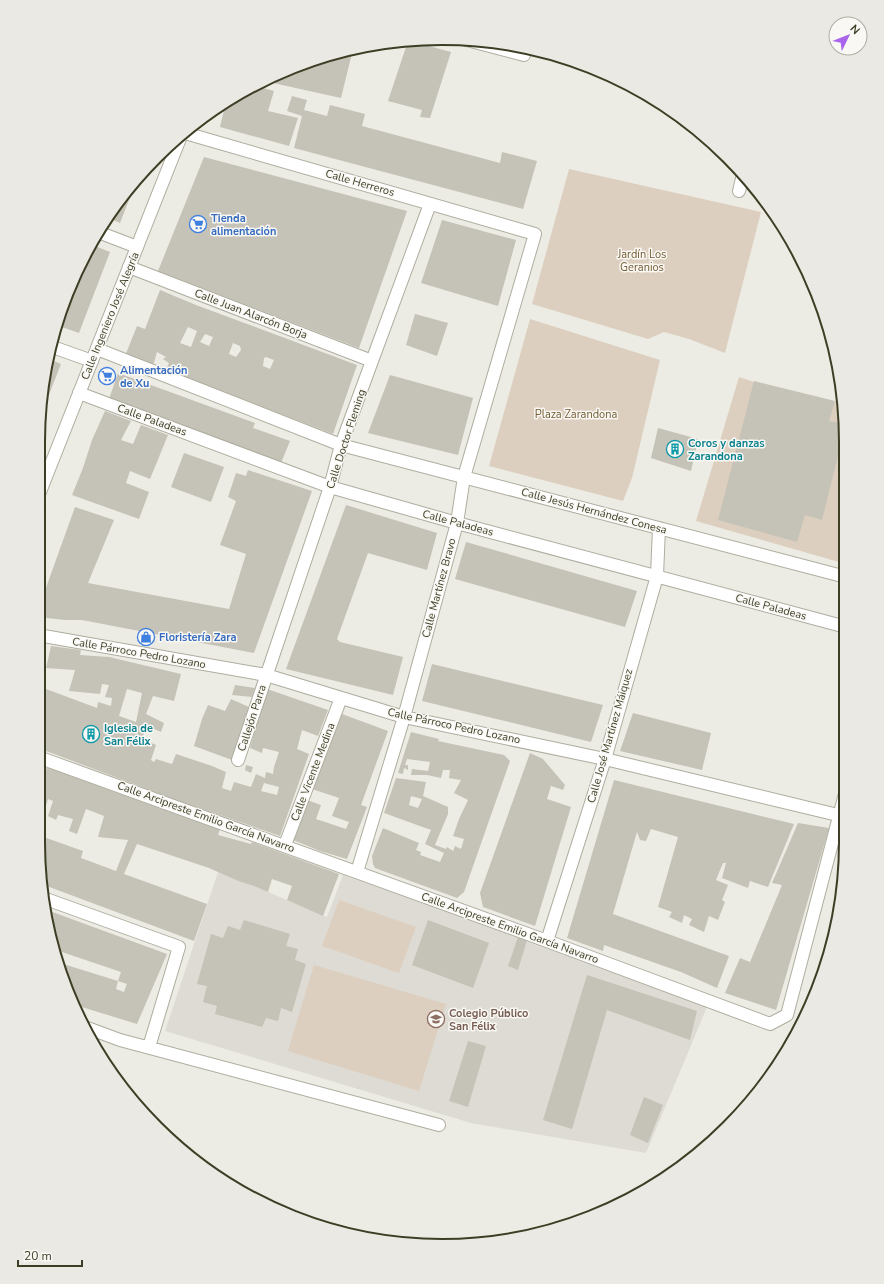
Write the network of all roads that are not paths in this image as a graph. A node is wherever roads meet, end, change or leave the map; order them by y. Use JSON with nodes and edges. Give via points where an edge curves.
{"nodes":[{"id":1,"x":508,"y":51,"type":"edge"},
{"id":2,"x":524,"y":55,"type":"dead end"},
{"id":3,"x":191,"y":135,"type":"edge"},
{"id":4,"x":178,"y":146,"type":"edge"},
{"id":5,"x":741,"y":181,"type":"edge"},
{"id":6,"x":739,"y":191,"type":"dead end"},
{"id":7,"x":430,"y":204,"type":"junction"},
{"id":8,"x":104,"y":234,"type":"edge"},
{"id":9,"x":535,"y":234,"type":"joint"},
{"id":10,"x":137,"y":247,"type":"junction"},
{"id":11,"x":129,"y":267,"type":"junction"},
{"id":12,"x":57,"y":347,"type":"edge"},
{"id":13,"x":94,"y":355,"type":"junction"},
{"id":14,"x":372,"y":361,"type":"junction"},
{"id":15,"x":79,"y":393,"type":"junction"},
{"id":16,"x":341,"y":445,"type":"junction"},
{"id":17,"x":45,"y":472,"type":"edge"},
{"id":18,"x":464,"y":477,"type":"junction"},
{"id":19,"x":330,"y":487,"type":"junction"},
{"id":20,"x":457,"y":523,"type":"junction"},
{"id":21,"x":660,"y":528,"type":"junction"},
{"id":22,"x":839,"y":575,"type":"edge"},
{"id":23,"x":657,"y":576,"type":"junction"},
{"id":24,"x":839,"y":625,"type":"edge"},
{"id":25,"x":45,"y":636,"type":"edge"},
{"id":26,"x":266,"y":675,"type":"junction"},
{"id":27,"x":341,"y":698,"type":"junction"},
{"id":28,"x":404,"y":717,"type":"junction"},
{"id":29,"x":605,"y":759,"type":"junction"},
{"id":30,"x":45,"y":760,"type":"edge"},
{"id":31,"x":238,"y":760,"type":"dead end"},
{"id":32,"x":839,"y":815,"type":"edge"},
{"id":33,"x":839,"y":827,"type":"edge"},
{"id":34,"x":284,"y":845,"type":"junction"},
{"id":35,"x":357,"y":872,"type":"junction"},
{"id":36,"x":49,"y":900,"type":"edge"},
{"id":37,"x":547,"y":941,"type":"junction"},
{"id":38,"x":92,"y":1030,"type":"edge"},
{"id":39,"x":149,"y":1047,"type":"junction"},
{"id":40,"x":439,"y":1125,"type":"dead end"}],
"edges":[{"from":1,"to":2,"type":"street"},
{"from":3,"to":7,"type":"street","name":"Calle Herreros"},
{"from":4,"to":10,"type":"street","name":"Calle Ingeniero José Alegría"},
{"from":5,"to":6,"type":"street"},
{"from":7,"to":9,"type":"street","name":"Calle Herreros"},
{"from":7,"to":14,"type":"street","name":"Calle Doctor Fleming"},
{"from":8,"to":10,"type":"street"},
{"from":9,"to":18,"type":"street","name":"Calle Martínez Bravo"},
{"from":10,"to":11,"type":"street","name":"Calle Ingeniero José Alegría"},
{"from":11,"to":13,"type":"street","name":"Calle Ingeniero José Alegría"},
{"from":11,"to":14,"type":"street","name":"Calle Juan Alarcón Borja"},
{"from":12,"to":13,"type":"street","name":"Calle Jesús Hernández Conesa"},
{"from":13,"to":15,"type":"street","name":"Calle Ingeniero José Alegría"},
{"from":13,"to":16,"type":"street","name":"Calle Jesús Hernández Conesa"},
{"from":14,"to":16,"type":"street","name":"Calle Doctor Fleming"},
{"from":15,"to":17,"type":"street","name":"Calle Ingeniero José Alegría"},
{"from":15,"to":19,"type":"street","name":"Calle Paladeas"},
{"from":16,"to":18,"type":"street","name":"Calle Jesús Hernández Conesa"},
{"from":16,"to":19,"type":"street","name":"Calle Doctor Fleming"},
{"from":18,"to":20,"type":"street","name":"Calle Martínez Bravo"},
{"from":18,"to":21,"type":"street","name":"Calle Jesús Hernández Conesa"},
{"from":19,"to":20,"type":"street","name":"Calle Paladeas"},
{"from":19,"to":26,"type":"street","name":"Calle Doctor Fleming"},
{"from":20,"to":23,"type":"street","name":"Calle Paladeas"},
{"from":20,"to":28,"type":"street","name":"Calle Martínez Bravo"},
{"from":21,"to":22,"type":"street","name":"Calle Jesús Hernández Conesa"},
{"from":21,"to":23,"type":"street","name":"Calle José Martínez Máiquez"},
{"from":23,"to":24,"type":"street","name":"Calle Paladeas"},
{"from":23,"to":29,"type":"street","name":"Calle José Martínez Máiquez"},
{"from":25,"to":26,"type":"street","name":"Calle Párroco Pedro Lozano"},
{"from":26,"to":27,"type":"street","name":"Calle Párroco Pedro Lozano"},
{"from":26,"to":31,"type":"street","name":"Callejón Parra"},
{"from":27,"to":28,"type":"street","name":"Calle Párroco Pedro Lozano"},
{"from":27,"to":34,"type":"street","name":"Calle Vicente Medina"},
{"from":28,"to":29,"type":"street","name":"Calle Párroco Pedro Lozano"},
{"from":28,"to":35,"type":"street","name":"Calle Martínez Bravo"},
{"from":29,"to":32,"type":"street","name":"Calle Párroco Pedro Lozano"},
{"from":29,"to":37,"type":"street","name":"Calle José Martínez Máiquez"},
{"from":30,"to":34,"type":"street","name":"Calle Arcipreste Emilio García Navarro"},
{"from":33,"to":37,"type":"street","name":"Calle Arcipreste Emilio García Navarro","via":[[787,1015],[770,1024]]},
{"from":34,"to":35,"type":"street","name":"Calle Arcipreste Emilio García Navarro"},
{"from":35,"to":37,"type":"street","name":"Calle Arcipreste Emilio García Navarro"},
{"from":36,"to":39,"type":"street","via":[[179,948]]},
{"from":38,"to":39,"type":"street"},
{"from":39,"to":40,"type":"street"}]}
